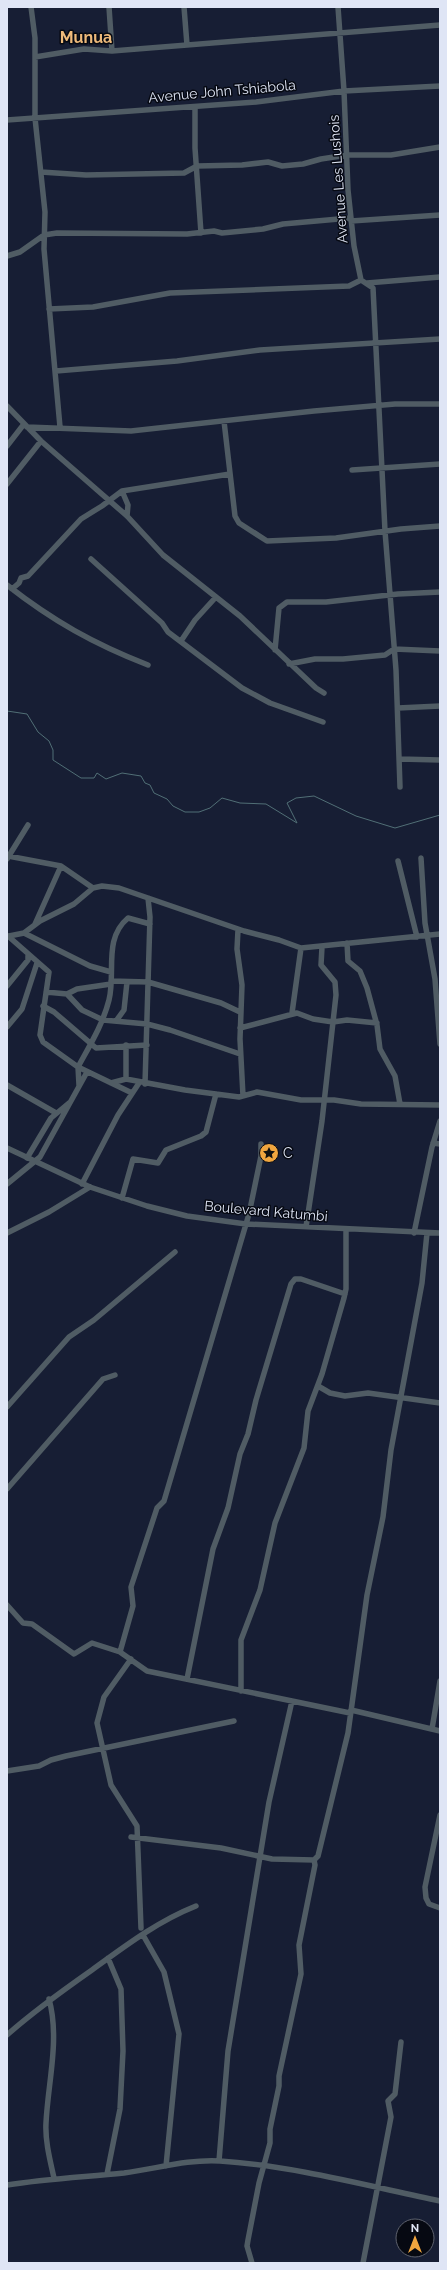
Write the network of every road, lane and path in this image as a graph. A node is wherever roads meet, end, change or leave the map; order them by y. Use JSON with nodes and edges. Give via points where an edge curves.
{"nodes":[{"id":1,"x":31,"y":7,"type":"edge"},
{"id":2,"x":109,"y":7,"type":"edge"},
{"id":3,"x":184,"y":7,"type":"edge"},
{"id":4,"x":338,"y":7,"type":"edge"},
{"id":5,"x":440,"y":25,"type":"edge"},
{"id":6,"x":340,"y":32,"type":"junction"},
{"id":7,"x":187,"y":44,"type":"junction"},
{"id":8,"x":112,"y":50,"type":"junction"},
{"id":9,"x":35,"y":57,"type":"junction"},
{"id":10,"x":440,"y":86,"type":"edge"},
{"id":11,"x":344,"y":91,"type":"junction"},
{"id":12,"x":196,"y":107,"type":"junction"},
{"id":13,"x":35,"y":118,"type":"junction"},
{"id":14,"x":7,"y":120,"type":"edge"},
{"id":15,"x":440,"y":147,"type":"edge"},
{"id":16,"x":347,"y":155,"type":"junction"},
{"id":17,"x":197,"y":166,"type":"junction"},
{"id":18,"x":41,"y":172,"type":"junction"},
{"id":19,"x":440,"y":215,"type":"edge"},
{"id":20,"x":351,"y":219,"type":"junction"},
{"id":21,"x":202,"y":233,"type":"junction"},
{"id":22,"x":44,"y":235,"type":"junction"},
{"id":23,"x":7,"y":256,"type":"edge"},
{"id":24,"x":440,"y":277,"type":"edge"},
{"id":25,"x":363,"y":281,"type":"junction"},
{"id":26,"x":49,"y":309,"type":"junction"},
{"id":27,"x":440,"y":339,"type":"edge"},
{"id":28,"x":376,"y":342,"type":"junction"},
{"id":29,"x":56,"y":372,"type":"junction"},
{"id":30,"x":440,"y":404,"type":"edge"},
{"id":31,"x":7,"y":406,"type":"edge"},
{"id":32,"x":378,"y":407,"type":"junction"},
{"id":33,"x":224,"y":421,"type":"junction"},
{"id":34,"x":25,"y":425,"type":"junction"},
{"id":35,"x":60,"y":427,"type":"junction"},
{"id":36,"x":41,"y":441,"type":"junction"},
{"id":37,"x":7,"y":446,"type":"edge"},
{"id":38,"x":440,"y":464,"type":"edge"},
{"id":39,"x":382,"y":468,"type":"junction"},
{"id":40,"x":352,"y":470,"type":"dead end"},
{"id":41,"x":230,"y":474,"type":"junction"},
{"id":42,"x":7,"y":484,"type":"edge"},
{"id":43,"x":122,"y":491,"type":"junction"},
{"id":44,"x":110,"y":500,"type":"junction"},
{"id":45,"x":127,"y":516,"type":"junction"},
{"id":46,"x":440,"y":526,"type":"edge"},
{"id":47,"x":385,"y":531,"type":"junction"},
{"id":48,"x":91,"y":559,"type":"dead end"},
{"id":49,"x":9,"y":587,"type":"edge"},
{"id":50,"x":440,"y":592,"type":"edge"},
{"id":51,"x":391,"y":594,"type":"junction"},
{"id":52,"x":216,"y":597,"type":"junction"},
{"id":53,"x":181,"y":640,"type":"junction"},
{"id":54,"x":394,"y":649,"type":"junction"},
{"id":55,"x":275,"y":650,"type":"junction"},
{"id":56,"x":440,"y":651,"type":"edge"},
{"id":57,"x":289,"y":664,"type":"junction"},
{"id":58,"x":148,"y":665,"type":"dead end"},
{"id":59,"x":324,"y":693,"type":"dead end"},
{"id":60,"x":440,"y":706,"type":"edge"},
{"id":61,"x":398,"y":708,"type":"junction"},
{"id":62,"x":323,"y":722,"type":"dead end"},
{"id":63,"x":399,"y":759,"type":"junction"},
{"id":64,"x":440,"y":760,"type":"edge"},
{"id":65,"x":400,"y":787,"type":"dead end"},
{"id":66,"x":28,"y":825,"type":"dead end"},
{"id":67,"x":8,"y":858,"type":"edge"},
{"id":68,"x":420,"y":858,"type":"dead end"},
{"id":69,"x":398,"y":861,"type":"dead end"},
{"id":70,"x":61,"y":866,"type":"junction"},
{"id":71,"x":93,"y":888,"type":"junction"},
{"id":72,"x":148,"y":898,"type":"junction"},
{"id":73,"x":35,"y":924,"type":"junction"},
{"id":74,"x":150,"y":924,"type":"junction"},
{"id":75,"x":238,"y":930,"type":"junction"},
{"id":76,"x":24,"y":933,"type":"junction"},
{"id":77,"x":440,"y":934,"type":"edge"},
{"id":78,"x":8,"y":935,"type":"edge"},
{"id":79,"x":427,"y":936,"type":"junction"},
{"id":80,"x":417,"y":937,"type":"junction"},
{"id":81,"x":347,"y":943,"type":"junction"},
{"id":82,"x":322,"y":947,"type":"junction"},
{"id":83,"x":301,"y":948,"type":"junction"},
{"id":84,"x":28,"y":956,"type":"junction"},
{"id":85,"x":37,"y":963,"type":"junction"},
{"id":86,"x":111,"y":972,"type":"junction"},
{"id":87,"x":127,"y":982,"type":"junction"},
{"id":88,"x":148,"y":982,"type":"junction"},
{"id":89,"x":111,"y":983,"type":"junction"},
{"id":90,"x":7,"y":986,"type":"edge"},
{"id":91,"x":46,"y":992,"type":"junction"},
{"id":92,"x":67,"y":994,"type":"junction"},
{"id":93,"x":43,"y":1006,"type":"junction"},
{"id":94,"x":240,"y":1012,"type":"junction"},
{"id":95,"x":292,"y":1013,"type":"junction"},
{"id":96,"x":103,"y":1020,"type":"junction"},
{"id":97,"x":116,"y":1021,"type":"junction"},
{"id":98,"x":333,"y":1022,"type":"junction"},
{"id":99,"x":377,"y":1023,"type":"junction"},
{"id":100,"x":147,"y":1024,"type":"junction"},
{"id":101,"x":7,"y":1027,"type":"edge"},
{"id":102,"x":240,"y":1028,"type":"junction"},
{"id":103,"x":91,"y":1044,"type":"junction"},
{"id":104,"x":440,"y":1044,"type":"edge"},
{"id":105,"x":126,"y":1045,"type":"junction"},
{"id":106,"x":147,"y":1045,"type":"junction"},
{"id":107,"x":240,"y":1054,"type":"junction"},
{"id":108,"x":78,"y":1067,"type":"junction"},
{"id":109,"x":87,"y":1072,"type":"junction"},
{"id":110,"x":126,"y":1079,"type":"junction"},
{"id":111,"x":111,"y":1083,"type":"junction"},
{"id":112,"x":142,"y":1083,"type":"junction"},
{"id":113,"x":7,"y":1085,"type":"edge"},
{"id":114,"x":79,"y":1085,"type":"junction"},
{"id":115,"x":132,"y":1093,"type":"junction"},
{"id":116,"x":216,"y":1094,"type":"junction"},
{"id":117,"x":243,"y":1096,"type":"junction"},
{"id":118,"x":323,"y":1100,"type":"junction"},
{"id":119,"x":71,"y":1101,"type":"junction"},
{"id":120,"x":400,"y":1104,"type":"junction"},
{"id":121,"x":440,"y":1105,"type":"edge"},
{"id":122,"x":56,"y":1113,"type":"junction"},
{"id":123,"x":440,"y":1122,"type":"edge"},
{"id":124,"x":433,"y":1142,"type":"junction"},
{"id":125,"x":261,"y":1144,"type":"dead end"},
{"id":126,"x":440,"y":1144,"type":"edge"},
{"id":127,"x":7,"y":1148,"type":"edge"},
{"id":128,"x":27,"y":1158,"type":"junction"},
{"id":129,"x":35,"y":1161,"type":"junction"},
{"id":130,"x":7,"y":1184,"type":"edge"},
{"id":131,"x":82,"y":1184,"type":"junction"},
{"id":132,"x":90,"y":1187,"type":"junction"},
{"id":133,"x":122,"y":1198,"type":"junction"},
{"id":134,"x":246,"y":1224,"type":"junction"},
{"id":135,"x":306,"y":1227,"type":"junction"},
{"id":136,"x":346,"y":1229,"type":"junction"},
{"id":137,"x":7,"y":1233,"type":"edge"},
{"id":138,"x":414,"y":1233,"type":"junction"},
{"id":139,"x":427,"y":1233,"type":"junction"},
{"id":140,"x":440,"y":1233,"type":"edge"},
{"id":141,"x":175,"y":1252,"type":"dead end"},
{"id":142,"x":345,"y":1294,"type":"junction"},
{"id":143,"x":114,"y":1375,"type":"dead end"},
{"id":144,"x":318,"y":1386,"type":"junction"},
{"id":145,"x":401,"y":1398,"type":"junction"},
{"id":146,"x":440,"y":1403,"type":"edge"},
{"id":147,"x":7,"y":1407,"type":"edge"},
{"id":148,"x":7,"y":1489,"type":"edge"},
{"id":149,"x":7,"y":1604,"type":"edge"},
{"id":150,"x":120,"y":1652,"type":"junction"},
{"id":151,"x":131,"y":1659,"type":"junction"},
{"id":152,"x":187,"y":1679,"type":"junction"},
{"id":153,"x":440,"y":1681,"type":"edge"},
{"id":154,"x":241,"y":1691,"type":"junction"},
{"id":155,"x":292,"y":1701,"type":"junction"},
{"id":156,"x":350,"y":1712,"type":"junction"},
{"id":157,"x":234,"y":1721,"type":"dead end"},
{"id":158,"x":432,"y":1729,"type":"junction"},
{"id":159,"x":440,"y":1731,"type":"edge"},
{"id":160,"x":103,"y":1749,"type":"junction"},
{"id":161,"x":7,"y":1771,"type":"edge"},
{"id":162,"x":440,"y":1815,"type":"edge"},
{"id":163,"x":131,"y":1837,"type":"dead end"},
{"id":164,"x":137,"y":1838,"type":"junction"},
{"id":165,"x":260,"y":1856,"type":"junction"},
{"id":166,"x":314,"y":1860,"type":"junction"},
{"id":167,"x":196,"y":1906,"type":"dead end"},
{"id":168,"x":440,"y":1908,"type":"edge"},
{"id":169,"x":141,"y":1928,"type":"dead end"},
{"id":170,"x":143,"y":1935,"type":"junction"},
{"id":171,"x":108,"y":1958,"type":"junction"},
{"id":172,"x":49,"y":1999,"type":"junction"},
{"id":173,"x":7,"y":2035,"type":"edge"},
{"id":174,"x":401,"y":2042,"type":"dead end"},
{"id":175,"x":219,"y":2161,"type":"junction"},
{"id":176,"x":166,"y":2166,"type":"junction"},
{"id":177,"x":264,"y":2166,"type":"junction"},
{"id":178,"x":107,"y":2174,"type":"junction"},
{"id":179,"x":54,"y":2178,"type":"junction"},
{"id":180,"x":7,"y":2184,"type":"edge"},
{"id":181,"x":376,"y":2187,"type":"junction"},
{"id":182,"x":440,"y":2201,"type":"edge"},
{"id":183,"x":252,"y":2263,"type":"edge"},
{"id":184,"x":363,"y":2263,"type":"edge"}],
"edges":[{"from":1,"to":9,"type":"street"},
{"from":2,"to":8,"type":"street"},
{"from":3,"to":7,"type":"street"},
{"from":4,"to":6,"type":"street","name":"Avenue Les Lushois"},
{"from":5,"to":6,"type":"street"},
{"from":6,"to":7,"type":"street"},
{"from":6,"to":11,"type":"street","name":"Avenue Les Lushois"},
{"from":7,"to":8,"type":"street"},
{"from":8,"to":9,"type":"street","via":[[84,49]]},
{"from":9,"to":13,"type":"street"},
{"from":10,"to":11,"type":"street","name":"Avenue John Tshiabola"},
{"from":11,"to":12,"type":"street","name":"Avenue John Tshiabola"},
{"from":11,"to":16,"type":"street","name":"Avenue Les Lushois"},
{"from":12,"to":13,"type":"street","name":"Avenue John Tshiabola"},
{"from":12,"to":17,"type":"street"},
{"from":13,"to":14,"type":"street","name":"Avenue John Tshiabola"},
{"from":13,"to":18,"type":"street"},
{"from":15,"to":16,"type":"street","via":[[391,155]]},
{"from":16,"to":17,"type":"street","via":[[282,166],[268,162]]},
{"from":16,"to":20,"type":"street","name":"Avenue Les Lushois"},
{"from":17,"to":18,"type":"street","via":[[184,173],[161,174],[86,175]]},
{"from":17,"to":21,"type":"street"},
{"from":18,"to":22,"type":"street","via":[[45,212]]},
{"from":19,"to":20,"type":"street"},
{"from":20,"to":21,"type":"street","via":[[283,224],[245,231]]},
{"from":20,"to":25,"type":"street","name":"Avenue Les Lushois"},
{"from":21,"to":22,"type":"street","via":[[69,232]]},
{"from":22,"to":23,"type":"street","via":[[26,248]]},
{"from":22,"to":26,"type":"street"},
{"from":24,"to":25,"type":"street"},
{"from":25,"to":26,"type":"street","via":[[349,286],[170,293],[93,307]]},
{"from":25,"to":28,"type":"street","name":"Avenue Les Lushois","via":[[373,288]]},
{"from":26,"to":29,"type":"street"},
{"from":27,"to":28,"type":"street"},
{"from":28,"to":29,"type":"street","via":[[335,347],[260,350],[177,361]]},
{"from":28,"to":32,"type":"street"},
{"from":29,"to":35,"type":"street"},
{"from":30,"to":32,"type":"street","via":[[395,404]]},
{"from":31,"to":34,"type":"street"},
{"from":32,"to":33,"type":"street"},
{"from":32,"to":39,"type":"street"},
{"from":33,"to":35,"type":"street","via":[[131,431]]},
{"from":33,"to":41,"type":"street"},
{"from":34,"to":35,"type":"street"},
{"from":34,"to":36,"type":"street"},
{"from":34,"to":37,"type":"street"},
{"from":36,"to":42,"type":"street"},
{"from":36,"to":44,"type":"street"},
{"from":38,"to":39,"type":"street"},
{"from":39,"to":40,"type":"street"},
{"from":39,"to":47,"type":"street"},
{"from":41,"to":43,"type":"street"},
{"from":41,"to":47,"type":"street","via":[[235,516],[239,523],[267,542],[336,538]]},
{"from":43,"to":44,"type":"street"},
{"from":43,"to":45,"type":"street","via":[[128,505]]},
{"from":44,"to":45,"type":"street"},
{"from":44,"to":49,"type":"street","via":[[81,518],[28,576]]},
{"from":45,"to":52,"type":"street","via":[[163,555]]},
{"from":46,"to":47,"type":"street"},
{"from":47,"to":51,"type":"street"},
{"from":48,"to":53,"type":"street"},
{"from":49,"to":58,"type":"street","via":[[79,635]]},
{"from":50,"to":51,"type":"street"},
{"from":51,"to":54,"type":"street"},
{"from":51,"to":55,"type":"street","via":[[326,602],[287,602],[279,608]]},
{"from":52,"to":53,"type":"street"},
{"from":52,"to":55,"type":"street"},
{"from":53,"to":62,"type":"street","via":[[242,688],[270,703]]},
{"from":54,"to":56,"type":"street"},
{"from":54,"to":57,"type":"street","via":[[385,655],[315,659]]},
{"from":54,"to":61,"type":"street"},
{"from":55,"to":57,"type":"street"},
{"from":57,"to":59,"type":"street"},
{"from":60,"to":61,"type":"street"},
{"from":61,"to":63,"type":"street"},
{"from":63,"to":64,"type":"street"},
{"from":63,"to":65,"type":"street"},
{"from":66,"to":67,"type":"street"},
{"from":67,"to":70,"type":"street"},
{"from":68,"to":79,"type":"street"},
{"from":69,"to":80,"type":"street"},
{"from":70,"to":71,"type":"street"},
{"from":70,"to":73,"type":"street"},
{"from":71,"to":72,"type":"street","via":[[109,886]]},
{"from":71,"to":73,"type":"street","via":[[74,904]]},
{"from":72,"to":74,"type":"street"},
{"from":72,"to":75,"type":"street"},
{"from":73,"to":76,"type":"street"},
{"from":74,"to":86,"type":"street","via":[[128,918],[121,925],[112,949]]},
{"from":74,"to":88,"type":"street"},
{"from":75,"to":83,"type":"street"},
{"from":75,"to":94,"type":"street","via":[[237,949],[242,985]]},
{"from":76,"to":78,"type":"street"},
{"from":76,"to":86,"type":"street","via":[[81,962]]},
{"from":77,"to":79,"type":"street"},
{"from":78,"to":84,"type":"street"},
{"from":79,"to":80,"type":"street"},
{"from":79,"to":104,"type":"street","via":[[435,979]]},
{"from":80,"to":81,"type":"street"},
{"from":81,"to":82,"type":"street"},
{"from":81,"to":99,"type":"street","via":[[348,961],[360,971]]},
{"from":82,"to":83,"type":"street"},
{"from":82,"to":98,"type":"street","via":[[321,965],[336,986]]},
{"from":83,"to":95,"type":"street"},
{"from":84,"to":85,"type":"street"},
{"from":84,"to":90,"type":"street","via":[[28,960]]},
{"from":85,"to":91,"type":"street","via":[[49,972]]},
{"from":85,"to":101,"type":"street","via":[[22,1009]]},
{"from":86,"to":89,"type":"street"},
{"from":87,"to":88,"type":"street"},
{"from":87,"to":89,"type":"street"},
{"from":87,"to":97,"type":"street","via":[[124,1010]]},
{"from":88,"to":94,"type":"street","via":[[221,1003]]},
{"from":88,"to":100,"type":"street"},
{"from":89,"to":92,"type":"street","via":[[77,989]]},
{"from":89,"to":96,"type":"street"},
{"from":91,"to":92,"type":"street"},
{"from":91,"to":93,"type":"street"},
{"from":92,"to":96,"type":"street","via":[[82,1010]]},
{"from":93,"to":103,"type":"street","via":[[54,1012]]},
{"from":93,"to":108,"type":"street","via":[[40,1029],[43,1042]]},
{"from":94,"to":102,"type":"street"},
{"from":95,"to":98,"type":"street"},
{"from":95,"to":102,"type":"street"},
{"from":96,"to":97,"type":"street"},
{"from":96,"to":103,"type":"street"},
{"from":97,"to":100,"type":"street"},
{"from":98,"to":99,"type":"street","via":[[347,1020]]},
{"from":98,"to":118,"type":"street"},
{"from":99,"to":120,"type":"street","via":[[380,1049],[396,1076]]},
{"from":100,"to":106,"type":"street"},
{"from":100,"to":107,"type":"street"},
{"from":102,"to":107,"type":"street"},
{"from":103,"to":105,"type":"street","via":[[99,1049]]},
{"from":103,"to":108,"type":"street"},
{"from":105,"to":106,"type":"street"},
{"from":105,"to":110,"type":"street"},
{"from":106,"to":112,"type":"street"},
{"from":107,"to":117,"type":"street"},
{"from":108,"to":109,"type":"street"},
{"from":108,"to":114,"type":"street"},
{"from":109,"to":111,"type":"street"},
{"from":109,"to":114,"type":"street"},
{"from":110,"to":111,"type":"street"},
{"from":110,"to":112,"type":"street"},
{"from":111,"to":115,"type":"street"},
{"from":112,"to":115,"type":"street"},
{"from":112,"to":116,"type":"street"},
{"from":113,"to":122,"type":"street"},
{"from":114,"to":119,"type":"street"},
{"from":115,"to":131,"type":"street"},
{"from":116,"to":117,"type":"street"},
{"from":116,"to":133,"type":"street","via":[[209,1126],[202,1136],[166,1150],[158,1163],[133,1159]]},
{"from":117,"to":118,"type":"street","via":[[257,1092],[301,1100]]},
{"from":118,"to":120,"type":"street","via":[[361,1104]]},
{"from":118,"to":135,"type":"street"},
{"from":119,"to":122,"type":"street"},
{"from":119,"to":129,"type":"street","via":[[47,1146]]},
{"from":120,"to":121,"type":"street"},
{"from":122,"to":128,"type":"street"},
{"from":123,"to":124,"type":"street"},
{"from":124,"to":126,"type":"street"},
{"from":124,"to":138,"type":"street"},
{"from":125,"to":134,"type":"street","via":[[258,1172]]},
{"from":127,"to":128,"type":"street","name":"Boulevard Katumbi"},
{"from":128,"to":129,"type":"street","name":"Boulevard Katumbi"},
{"from":129,"to":130,"type":"street"},
{"from":129,"to":131,"type":"street","name":"Boulevard Katumbi"},
{"from":131,"to":132,"type":"street","name":"Boulevard Katumbi"},
{"from":132,"to":133,"type":"street","name":"Boulevard Katumbi"},
{"from":132,"to":137,"type":"street"},
{"from":133,"to":134,"type":"street","name":"Boulevard Katumbi","via":[[187,1216]]},
{"from":134,"to":135,"type":"street","name":"Boulevard Katumbi"},
{"from":134,"to":150,"type":"street","via":[[164,1501],[157,1508],[131,1587],[132,1606]]},
{"from":135,"to":136,"type":"street","name":"Boulevard Katumbi"},
{"from":136,"to":138,"type":"street","name":"Boulevard Katumbi"},
{"from":136,"to":142,"type":"street"},
{"from":138,"to":139,"type":"street","name":"Boulevard Katumbi"},
{"from":139,"to":140,"type":"street","name":"Boulevard Katumbi"},
{"from":139,"to":145,"type":"street","via":[[422,1283]]},
{"from":141,"to":147,"type":"street","via":[[70,1338]]},
{"from":142,"to":144,"type":"street"},
{"from":142,"to":152,"type":"street","via":[[302,1279],[295,1279],[291,1284],[240,1454],[228,1508],[213,1549]]},
{"from":143,"to":148,"type":"street","via":[[103,1379]]},
{"from":144,"to":145,"type":"street","via":[[339,1395],[368,1393]]},
{"from":144,"to":154,"type":"street","via":[[308,1411],[304,1448],[275,1523],[260,1590],[241,1640]]},
{"from":145,"to":146,"type":"street"},
{"from":145,"to":156,"type":"street"},
{"from":149,"to":150,"type":"street","via":[[23,1623],[32,1624],[74,1654],[92,1643]]},
{"from":150,"to":151,"type":"street"},
{"from":151,"to":152,"type":"street","via":[[147,1671]]},
{"from":151,"to":160,"type":"street","via":[[104,1697],[97,1723]]},
{"from":152,"to":154,"type":"street"},
{"from":153,"to":158,"type":"street"},
{"from":154,"to":155,"type":"street"},
{"from":155,"to":156,"type":"street"},
{"from":155,"to":165,"type":"street","via":[[269,1802]]},
{"from":156,"to":158,"type":"street"},
{"from":156,"to":166,"type":"street","via":[[348,1734],[318,1856]]},
{"from":157,"to":160,"type":"street"},
{"from":158,"to":159,"type":"street"},
{"from":160,"to":161,"type":"street","via":[[58,1758],[34,1768]]},
{"from":160,"to":164,"type":"street","via":[[111,1785],[137,1826]]},
{"from":162,"to":168,"type":"street","via":[[425,1887],[429,1904]]},
{"from":163,"to":164,"type":"street"},
{"from":164,"to":165,"type":"street","via":[[221,1848]]},
{"from":164,"to":169,"type":"street"},
{"from":165,"to":166,"type":"street"},
{"from":165,"to":175,"type":"street","via":[[228,2051]]},
{"from":166,"to":177,"type":"street","via":[[314,1873],[299,1944],[302,1969],[283,2050],[270,2143]]},
{"from":167,"to":170,"type":"street","via":[[167,1919]]},
{"from":170,"to":171,"type":"street"},
{"from":170,"to":176,"type":"street","via":[[164,1972],[179,2034]]},
{"from":171,"to":172,"type":"street"},
{"from":171,"to":178,"type":"street","via":[[120,1989],[123,2051],[120,2109]]},
{"from":172,"to":173,"type":"street"},
{"from":172,"to":179,"type":"street","via":[[53,2014],[53,2038],[46,2134]]},
{"from":174,"to":181,"type":"street","via":[[395,2094],[388,2101],[391,2117]]},
{"from":175,"to":176,"type":"street"},
{"from":175,"to":177,"type":"street"},
{"from":176,"to":178,"type":"street"},
{"from":177,"to":181,"type":"street"},
{"from":177,"to":183,"type":"street","via":[[247,2246]]},
{"from":178,"to":179,"type":"street"},
{"from":179,"to":180,"type":"street"},
{"from":181,"to":182,"type":"street"},
{"from":181,"to":184,"type":"street"}]}
